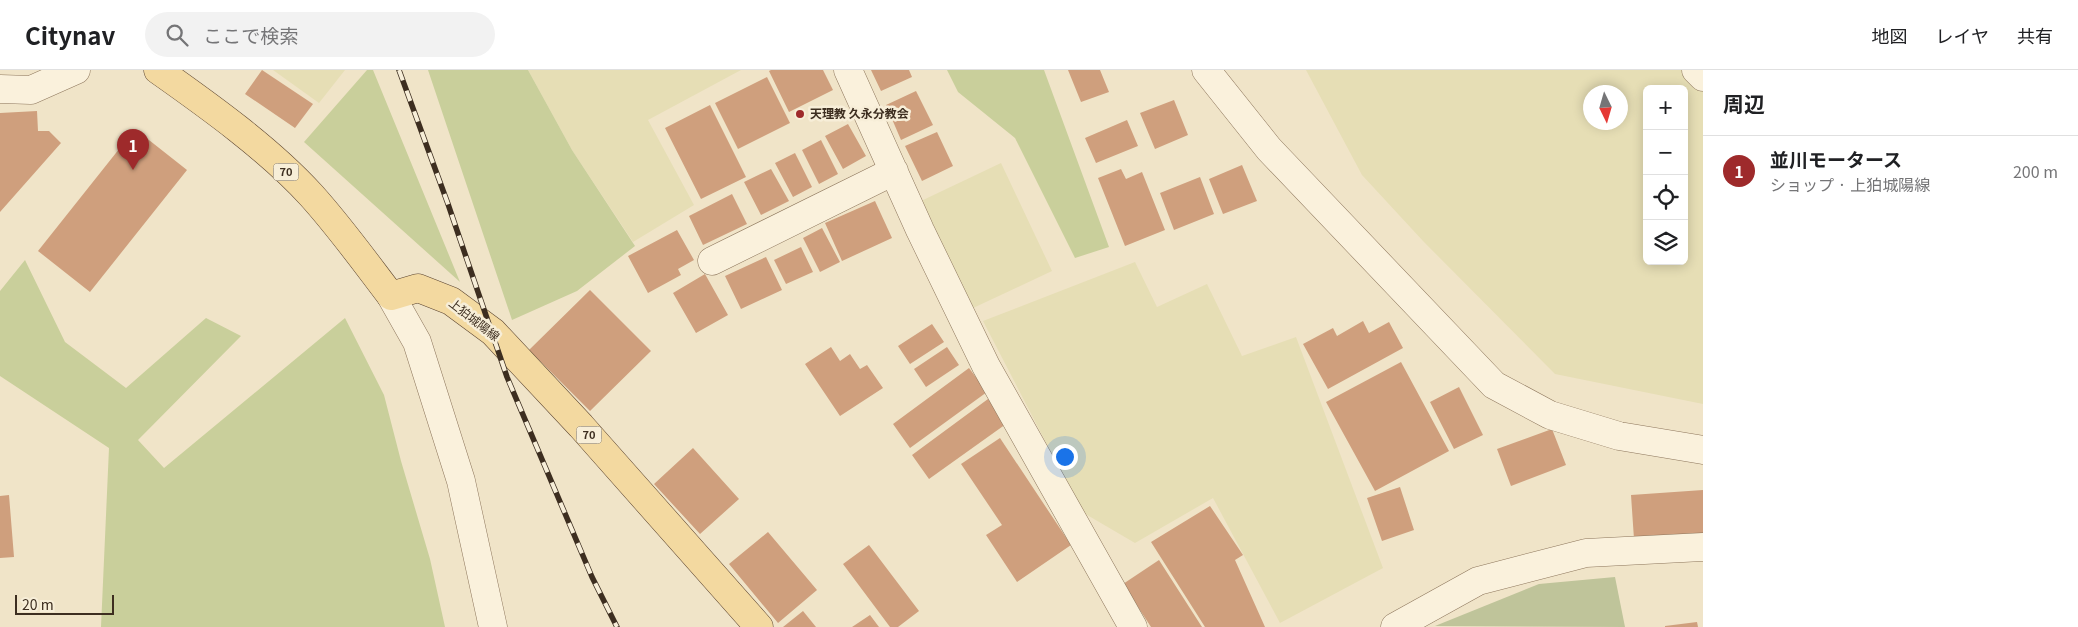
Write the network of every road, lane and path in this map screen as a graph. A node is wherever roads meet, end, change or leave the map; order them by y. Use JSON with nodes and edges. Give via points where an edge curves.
{"nodes":[{"id":1,"x":76,"y":70,"type":"edge"},
{"id":2,"x":158,"y":70,"type":"edge"},
{"id":3,"x":848,"y":70,"type":"edge"},
{"id":4,"x":1206,"y":70,"type":"edge"},
{"id":5,"x":1696,"y":70,"type":"edge"},
{"id":6,"x":1703,"y":78,"type":"edge"},
{"id":7,"x":0,"y":89,"type":"edge"},
{"id":8,"x":894,"y":171,"type":"junction"},
{"id":9,"x":712,"y":261,"type":"dead end"},
{"id":10,"x":391,"y":296,"type":"junction"},
{"id":11,"x":1703,"y":450,"type":"edge"},
{"id":12,"x":1703,"y":547,"type":"edge"},
{"id":13,"x":493,"y":627,"type":"edge"},
{"id":14,"x":759,"y":627,"type":"edge"},
{"id":15,"x":1133,"y":627,"type":"edge"},
{"id":16,"x":1395,"y":627,"type":"edge"}],
"edges":[{"from":1,"to":7,"type":"street","via":[[32,90]]},
{"from":2,"to":10,"type":"main road","number":"70","via":[[272,158],[310,194]]},
{"from":3,"to":8,"type":"street"},
{"from":4,"to":11,"type":"street","via":[[1269,149],[1494,385],[1550,414],[1602,431]]},
{"from":5,"to":6,"type":"street"},
{"from":8,"to":9,"type":"street"},
{"from":8,"to":15,"type":"street","via":[[986,366]]},
{"from":10,"to":13,"type":"street","via":[[417,342],[461,481]]},
{"from":10,"to":14,"type":"main road","name":"上狛城陽線","number":"70","via":[[418,288],[451,300],[493,332]]},
{"from":12,"to":16,"type":"street","via":[[1586,553],[1478,581]]}]}
